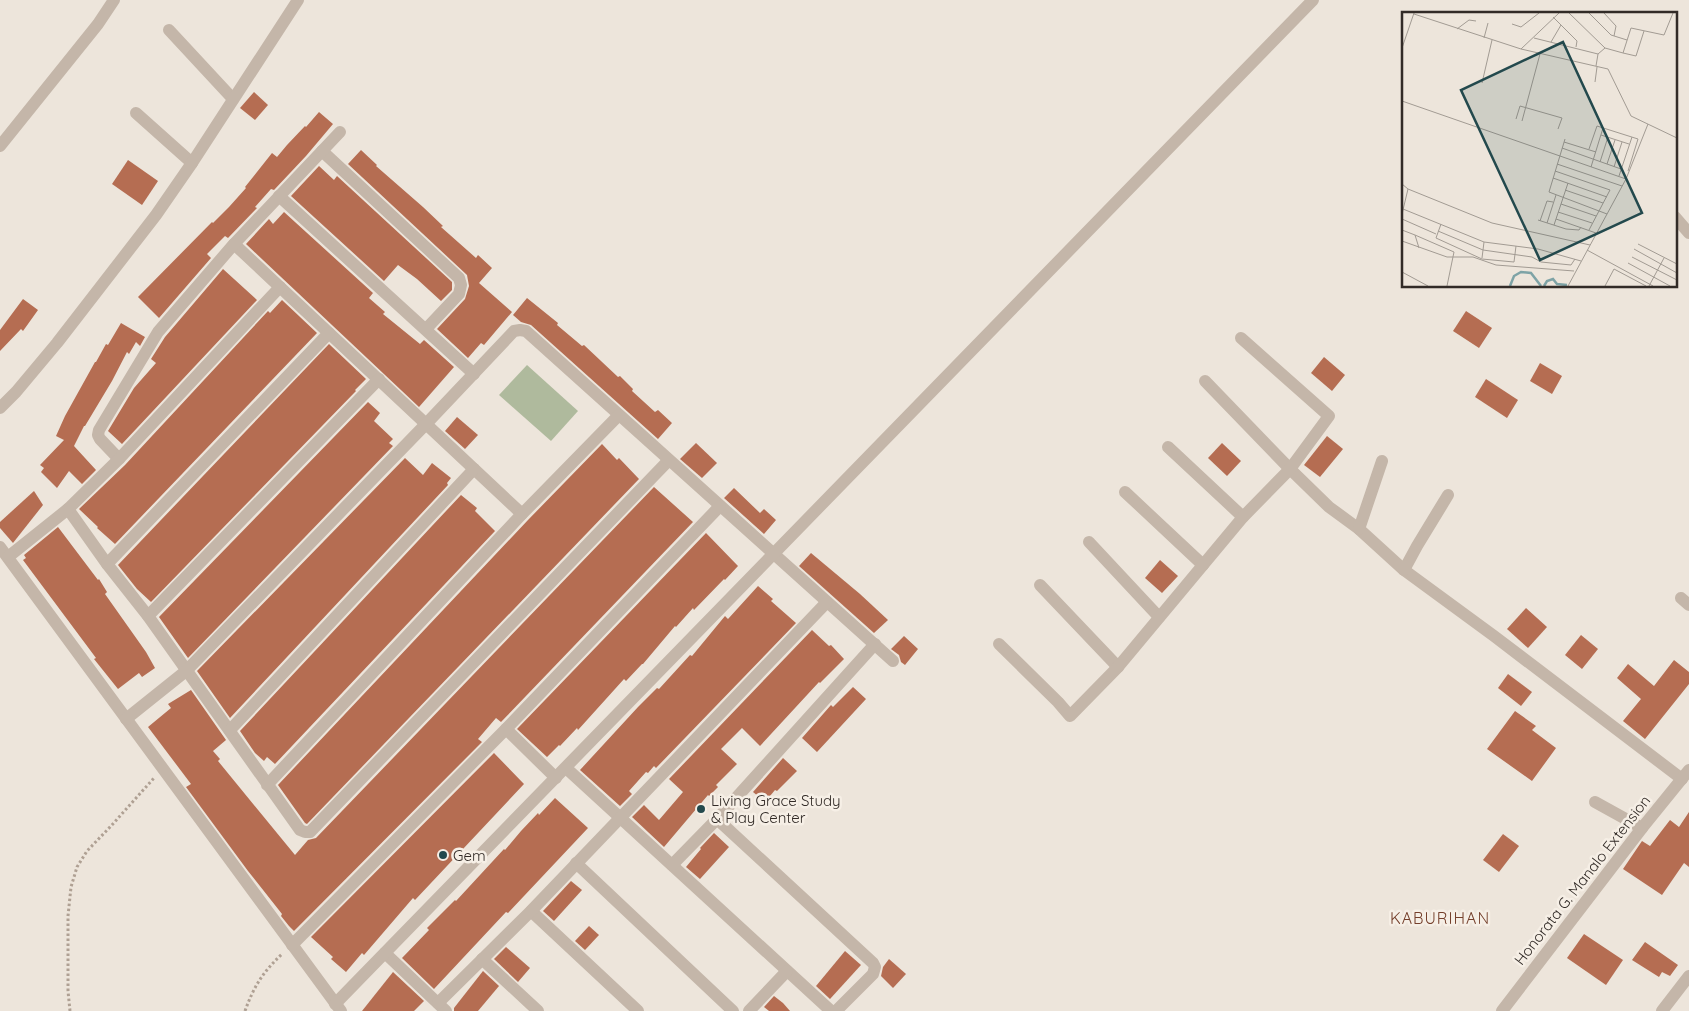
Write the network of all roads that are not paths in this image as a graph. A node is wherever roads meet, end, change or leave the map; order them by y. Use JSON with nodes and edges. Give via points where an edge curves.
{"nodes":[{"id":1,"x":114,"y":0,"type":"edge"},
{"id":2,"x":298,"y":0,"type":"edge"},
{"id":3,"x":1313,"y":0,"type":"edge"},
{"id":4,"x":170,"y":30,"type":"dead end"},
{"id":5,"x":233,"y":100,"type":"junction"},
{"id":6,"x":136,"y":113,"type":"dead end"},
{"id":7,"x":340,"y":132,"type":"dead end"},
{"id":8,"x":0,"y":146,"type":"edge"},
{"id":9,"x":322,"y":151,"type":"junction"},
{"id":10,"x":192,"y":163,"type":"junction"},
{"id":11,"x":279,"y":196,"type":"junction"},
{"id":12,"x":1676,"y":218,"type":"edge"},
{"id":13,"x":1689,"y":233,"type":"edge"},
{"id":14,"x":234,"y":244,"type":"junction"},
{"id":15,"x":280,"y":287,"type":"junction"},
{"id":16,"x":426,"y":329,"type":"junction"},
{"id":17,"x":329,"y":333,"type":"junction"},
{"id":18,"x":1241,"y":338,"type":"dead end"},
{"id":19,"x":474,"y":374,"type":"junction"},
{"id":20,"x":378,"y":379,"type":"junction"},
{"id":21,"x":1205,"y":381,"type":"dead end"},
{"id":22,"x":0,"y":408,"type":"edge"},
{"id":23,"x":619,"y":415,"type":"junction"},
{"id":24,"x":426,"y":424,"type":"junction"},
{"id":25,"x":1168,"y":447,"type":"dead end"},
{"id":26,"x":119,"y":459,"type":"junction"},
{"id":27,"x":669,"y":460,"type":"junction"},
{"id":28,"x":1382,"y":461,"type":"dead end"},
{"id":29,"x":474,"y":469,"type":"junction"},
{"id":30,"x":1290,"y":469,"type":"junction"},
{"id":31,"x":1126,"y":492,"type":"dead end"},
{"id":32,"x":1448,"y":495,"type":"dead end"},
{"id":33,"x":720,"y":506,"type":"junction"},
{"id":34,"x":68,"y":510,"type":"junction"},
{"id":35,"x":522,"y":514,"type":"junction"},
{"id":36,"x":1243,"y":517,"type":"junction"},
{"id":37,"x":1359,"y":529,"type":"junction"},
{"id":38,"x":1089,"y":542,"type":"dead end"},
{"id":39,"x":0,"y":547,"type":"edge"},
{"id":40,"x":773,"y":553,"type":"junction"},
{"id":41,"x":8,"y":558,"type":"junction"},
{"id":42,"x":107,"y":564,"type":"junction"},
{"id":43,"x":1203,"y":565,"type":"junction"},
{"id":44,"x":1404,"y":570,"type":"junction"},
{"id":45,"x":1040,"y":585,"type":"dead end"},
{"id":46,"x":827,"y":602,"type":"junction"},
{"id":47,"x":148,"y":616,"type":"junction"},
{"id":48,"x":1159,"y":617,"type":"junction"},
{"id":49,"x":874,"y":644,"type":"junction"},
{"id":50,"x":999,"y":644,"type":"dead end"},
{"id":51,"x":894,"y":661,"type":"dead end"},
{"id":52,"x":1118,"y":667,"type":"junction"},
{"id":53,"x":186,"y":671,"type":"junction"},
{"id":54,"x":126,"y":719,"type":"junction"},
{"id":55,"x":506,"y":729,"type":"junction"},
{"id":56,"x":230,"y":730,"type":"junction"},
{"id":57,"x":566,"y":768,"type":"junction"},
{"id":58,"x":1686,"y":774,"type":"edge"},
{"id":59,"x":556,"y":778,"type":"junction"},
{"id":60,"x":267,"y":785,"type":"junction"},
{"id":61,"x":1595,"y":802,"type":"dead end"},
{"id":62,"x":619,"y":817,"type":"junction"},
{"id":63,"x":717,"y":819,"type":"junction"},
{"id":64,"x":1642,"y":828,"type":"junction"},
{"id":65,"x":576,"y":863,"type":"junction"},
{"id":66,"x":672,"y":865,"type":"junction"},
{"id":67,"x":531,"y":911,"type":"junction"},
{"id":68,"x":292,"y":945,"type":"junction"},
{"id":69,"x":385,"y":953,"type":"junction"},
{"id":70,"x":482,"y":959,"type":"junction"},
{"id":71,"x":787,"y":971,"type":"junction"},
{"id":72,"x":1689,"y":976,"type":"edge"},
{"id":73,"x":338,"y":1007,"type":"edge"},
{"id":74,"x":442,"y":1007,"type":"edge"},
{"id":75,"x":538,"y":1011,"type":"edge"},
{"id":76,"x":638,"y":1011,"type":"edge"},
{"id":77,"x":733,"y":1011,"type":"edge"},
{"id":78,"x":749,"y":1011,"type":"edge"},
{"id":79,"x":831,"y":1011,"type":"edge"},
{"id":80,"x":836,"y":1011,"type":"edge"},
{"id":81,"x":1502,"y":1011,"type":"edge"},
{"id":82,"x":1662,"y":1011,"type":"edge"}],
"edges":[{"from":1,"to":8,"type":"street"},
{"from":2,"to":5,"type":"street"},
{"from":3,"to":40,"type":"street"},
{"from":4,"to":5,"type":"street"},
{"from":5,"to":10,"type":"street"},
{"from":6,"to":10,"type":"street"},
{"from":7,"to":9,"type":"street"},
{"from":9,"to":11,"type":"street"},
{"from":9,"to":16,"type":"street","via":[[459,278],[462,285],[459,294]]},
{"from":10,"to":22,"type":"street","via":[[57,343]]},
{"from":11,"to":14,"type":"street"},
{"from":11,"to":16,"type":"street"},
{"from":12,"to":13,"type":"street"},
{"from":14,"to":15,"type":"street"},
{"from":14,"to":26,"type":"street","via":[[158,332],[99,430],[100,439]]},
{"from":15,"to":17,"type":"street"},
{"from":15,"to":26,"type":"street"},
{"from":16,"to":19,"type":"street"},
{"from":17,"to":20,"type":"street"},
{"from":17,"to":42,"type":"street"},
{"from":18,"to":30,"type":"street","via":[[1329,416]]},
{"from":19,"to":23,"type":"street","via":[[514,331],[526,331]]},
{"from":19,"to":24,"type":"street"},
{"from":20,"to":24,"type":"street"},
{"from":20,"to":47,"type":"street"},
{"from":21,"to":30,"type":"street"},
{"from":23,"to":27,"type":"street"},
{"from":23,"to":35,"type":"street"},
{"from":24,"to":29,"type":"street"},
{"from":24,"to":53,"type":"street"},
{"from":25,"to":36,"type":"street"},
{"from":26,"to":34,"type":"street"},
{"from":27,"to":33,"type":"street"},
{"from":27,"to":60,"type":"street","via":[[310,832],[300,830]]},
{"from":28,"to":37,"type":"street"},
{"from":29,"to":35,"type":"street"},
{"from":29,"to":56,"type":"street"},
{"from":30,"to":36,"type":"street"},
{"from":30,"to":37,"type":"street"},
{"from":31,"to":43,"type":"street"},
{"from":32,"to":44,"type":"street"},
{"from":33,"to":40,"type":"street"},
{"from":33,"to":55,"type":"street"},
{"from":34,"to":41,"type":"street"},
{"from":34,"to":42,"type":"street"},
{"from":35,"to":60,"type":"street"},
{"from":36,"to":43,"type":"street"},
{"from":37,"to":44,"type":"street"},
{"from":38,"to":48,"type":"street"},
{"from":39,"to":41,"type":"street"},
{"from":40,"to":46,"type":"street"},
{"from":40,"to":57,"type":"street"},
{"from":41,"to":54,"type":"street"},
{"from":42,"to":47,"type":"street"},
{"from":43,"to":48,"type":"street"},
{"from":44,"to":58,"type":"street"},
{"from":45,"to":52,"type":"street"},
{"from":46,"to":49,"type":"street"},
{"from":46,"to":62,"type":"street"},
{"from":47,"to":53,"type":"street"},
{"from":48,"to":52,"type":"street"},
{"from":49,"to":51,"type":"street"},
{"from":49,"to":63,"type":"street"},
{"from":50,"to":52,"type":"street","via":[[1070,716]]},
{"from":53,"to":54,"type":"street"},
{"from":53,"to":56,"type":"street"},
{"from":54,"to":68,"type":"street"},
{"from":55,"to":59,"type":"street"},
{"from":55,"to":68,"type":"street"},
{"from":56,"to":60,"type":"street"},
{"from":57,"to":59,"type":"street"},
{"from":57,"to":62,"type":"street"},
{"from":58,"to":64,"type":"street","name":"Honorata G. Manalo Extension"},
{"from":59,"to":69,"type":"street"},
{"from":61,"to":64,"type":"street"},
{"from":62,"to":65,"type":"street"},
{"from":62,"to":66,"type":"street"},
{"from":63,"to":66,"type":"street"},
{"from":63,"to":80,"type":"street","via":[[873,963],[873,974]]},
{"from":64,"to":81,"type":"street","name":"Honorata G. Manalo Extension"},
{"from":65,"to":67,"type":"street"},
{"from":65,"to":77,"type":"street"},
{"from":66,"to":71,"type":"street"},
{"from":67,"to":70,"type":"street"},
{"from":67,"to":76,"type":"street"},
{"from":68,"to":73,"type":"street"},
{"from":69,"to":73,"type":"street"},
{"from":69,"to":74,"type":"street"},
{"from":70,"to":74,"type":"street"},
{"from":70,"to":75,"type":"street"},
{"from":71,"to":78,"type":"street"},
{"from":71,"to":79,"type":"street"},
{"from":72,"to":82,"type":"street"}]}
